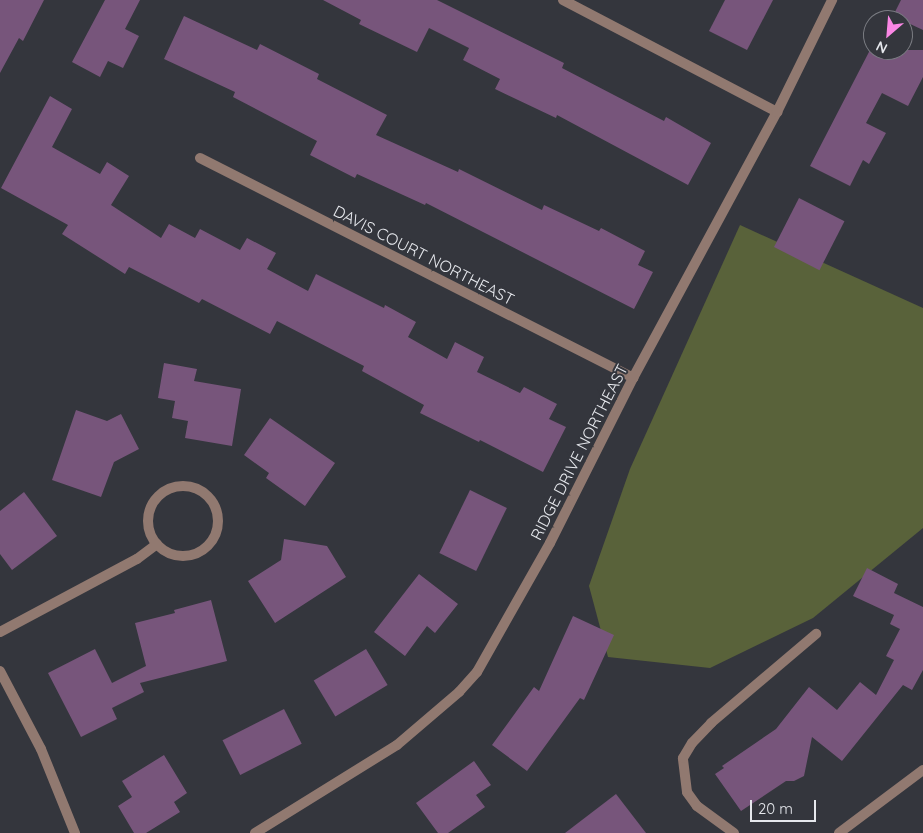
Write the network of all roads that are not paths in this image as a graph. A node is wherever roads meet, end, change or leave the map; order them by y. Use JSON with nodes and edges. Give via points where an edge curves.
{"nodes":[{"id":1,"x":563,"y":0,"type":"edge"},
{"id":2,"x":832,"y":0,"type":"edge"},
{"id":3,"x":777,"y":112,"type":"junction"},
{"id":4,"x":200,"y":158,"type":"dead end"},
{"id":5,"x":633,"y":378,"type":"junction"},
{"id":6,"x":157,"y":544,"type":"junction"},
{"id":7,"x":0,"y":632,"type":"edge"},
{"id":8,"x":816,"y":634,"type":"dead end"},
{"id":9,"x":0,"y":671,"type":"edge"},
{"id":10,"x":923,"y":770,"type":"edge"},
{"id":11,"x":75,"y":833,"type":"edge"},
{"id":12,"x":254,"y":833,"type":"edge"},
{"id":13,"x":734,"y":833,"type":"edge"},
{"id":14,"x":839,"y":833,"type":"edge"}],
"edges":[{"from":1,"to":3,"type":"street"},
{"from":2,"to":3,"type":"street","name":"RIDGE DRIVE NORTHEAST"},
{"from":3,"to":5,"type":"street","name":"RIDGE DRIVE NORTHEAST"},
{"from":4,"to":5,"type":"street","name":"DAVIS COURT NORTHEAST"},
{"from":5,"to":12,"type":"street","name":"RIDGE DRIVE NORTHEAST","via":[[550,543],[477,672],[397,744]]},
{"from":6,"to":6,"type":"street","via":[[176,555],[188,556],[208,546],[218,521],[208,496],[198,489],[181,486],[164,492],[155,500],[148,522]]},
{"from":6,"to":7,"type":"street","via":[[137,559]]},
{"from":8,"to":13,"type":"street","via":[[712,723],[692,742],[683,758],[687,792],[697,806]]},
{"from":9,"to":11,"type":"street","via":[[41,750]]},
{"from":10,"to":14,"type":"street"}]}
